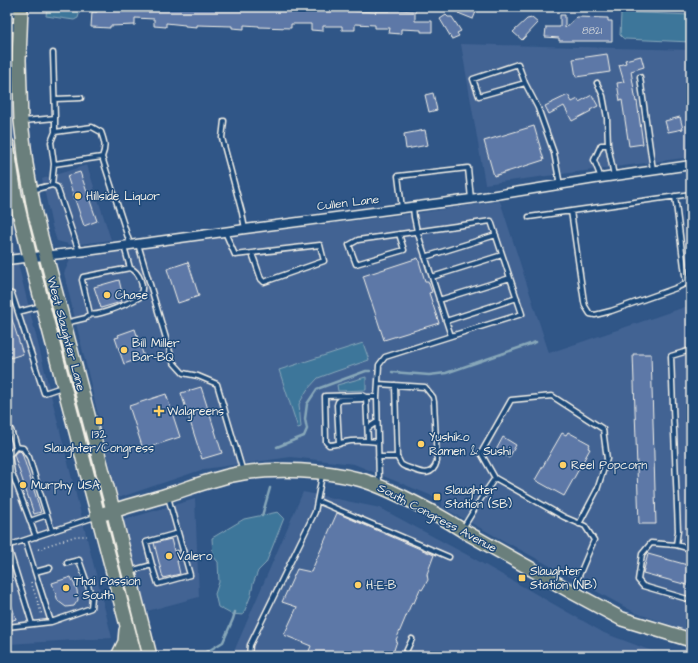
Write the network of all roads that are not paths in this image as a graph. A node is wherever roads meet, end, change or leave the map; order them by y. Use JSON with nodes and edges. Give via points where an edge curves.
{"nodes":[{"id":1,"x":21,"y":10,"type":"edge"},
{"id":2,"x":7,"y":12,"type":"edge"},
{"id":3,"x":14,"y":27,"type":"edge"},
{"id":4,"x":53,"y":53,"type":"dead end"},
{"id":5,"x":640,"y":77,"type":"dead end"},
{"id":6,"x":524,"y":83,"type":"junction"},
{"id":7,"x":597,"y":83,"type":"dead end"},
{"id":8,"x":81,"y":98,"type":"dead end"},
{"id":9,"x":54,"y":99,"type":"junction"},
{"id":10,"x":55,"y":118,"type":"junction"},
{"id":11,"x":21,"y":121,"type":"junction"},
{"id":12,"x":224,"y":121,"type":"dead end"},
{"id":13,"x":55,"y":132,"type":"junction"},
{"id":14,"x":7,"y":144,"type":"edge"},
{"id":15,"x":608,"y":145,"type":"junction"},
{"id":16,"x":102,"y":157,"type":"junction"},
{"id":17,"x":54,"y":164,"type":"junction"},
{"id":18,"x":691,"y":165,"type":"edge"},
{"id":19,"x":653,"y":170,"type":"junction"},
{"id":20,"x":614,"y":176,"type":"junction"},
{"id":21,"x":601,"y":178,"type":"junction"},
{"id":22,"x":52,"y":185,"type":"junction"},
{"id":23,"x":560,"y":185,"type":"junction"},
{"id":24,"x":30,"y":190,"type":"junction"},
{"id":25,"x":691,"y":194,"type":"edge"},
{"id":26,"x":675,"y":196,"type":"junction"},
{"id":27,"x":472,"y":199,"type":"junction"},
{"id":28,"x":413,"y":207,"type":"junction"},
{"id":29,"x":402,"y":208,"type":"junction"},
{"id":30,"x":571,"y":211,"type":"junction"},
{"id":31,"x":529,"y":217,"type":"dead end"},
{"id":32,"x":245,"y":229,"type":"junction"},
{"id":33,"x":417,"y":231,"type":"junction"},
{"id":34,"x":224,"y":232,"type":"junction"},
{"id":35,"x":399,"y":234,"type":"junction"},
{"id":36,"x":496,"y":235,"type":"junction"},
{"id":37,"x":131,"y":244,"type":"junction"},
{"id":38,"x":79,"y":252,"type":"junction"},
{"id":39,"x":252,"y":253,"type":"junction"},
{"id":40,"x":45,"y":255,"type":"junction"},
{"id":41,"x":502,"y":255,"type":"junction"},
{"id":42,"x":30,"y":257,"type":"junction"},
{"id":43,"x":425,"y":257,"type":"junction"},
{"id":44,"x":7,"y":260,"type":"edge"},
{"id":45,"x":130,"y":268,"type":"junction"},
{"id":46,"x":432,"y":277,"type":"junction"},
{"id":47,"x":510,"y":278,"type":"junction"},
{"id":48,"x":691,"y":281,"type":"edge"},
{"id":49,"x":686,"y":283,"type":"junction"},
{"id":50,"x":7,"y":293,"type":"edge"},
{"id":51,"x":517,"y":298,"type":"junction"},
{"id":52,"x":439,"y":300,"type":"junction"},
{"id":53,"x":42,"y":306,"type":"junction"},
{"id":54,"x":18,"y":312,"type":"junction"},
{"id":55,"x":90,"y":314,"type":"junction"},
{"id":56,"x":446,"y":321,"type":"junction"},
{"id":57,"x":63,"y":323,"type":"junction"},
{"id":58,"x":451,"y":336,"type":"junction"},
{"id":59,"x":691,"y":350,"type":"edge"},
{"id":60,"x":378,"y":384,"type":"junction"},
{"id":61,"x":395,"y":385,"type":"junction"},
{"id":62,"x":64,"y":387,"type":"junction"},
{"id":63,"x":366,"y":397,"type":"junction"},
{"id":64,"x":377,"y":397,"type":"junction"},
{"id":65,"x":377,"y":422,"type":"junction"},
{"id":66,"x":368,"y":428,"type":"junction"},
{"id":67,"x":7,"y":431,"type":"edge"},
{"id":68,"x":368,"y":441,"type":"junction"},
{"id":69,"x":378,"y":442,"type":"junction"},
{"id":70,"x":339,"y":444,"type":"junction"},
{"id":71,"x":16,"y":447,"type":"junction"},
{"id":72,"x":378,"y":457,"type":"junction"},
{"id":73,"x":397,"y":457,"type":"junction"},
{"id":74,"x":322,"y":472,"type":"junction"},
{"id":75,"x":243,"y":473,"type":"junction"},
{"id":76,"x":495,"y":478,"type":"junction"},
{"id":77,"x":379,"y":486,"type":"junction"},
{"id":78,"x":167,"y":495,"type":"junction"},
{"id":79,"x":318,"y":501,"type":"junction"},
{"id":80,"x":113,"y":510,"type":"junction"},
{"id":81,"x":47,"y":515,"type":"junction"},
{"id":82,"x":97,"y":516,"type":"junction"},
{"id":83,"x":30,"y":521,"type":"junction"},
{"id":84,"x":579,"y":524,"type":"junction"},
{"id":85,"x":462,"y":530,"type":"junction"},
{"id":86,"x":52,"y":531,"type":"junction"},
{"id":87,"x":178,"y":533,"type":"junction"},
{"id":88,"x":36,"y":537,"type":"junction"},
{"id":89,"x":25,"y":540,"type":"junction"},
{"id":90,"x":676,"y":545,"type":"junction"},
{"id":91,"x":7,"y":546,"type":"edge"},
{"id":92,"x":691,"y":549,"type":"edge"},
{"id":93,"x":448,"y":557,"type":"dead end"},
{"id":94,"x":13,"y":563,"type":"junction"},
{"id":95,"x":66,"y":563,"type":"dead end"},
{"id":96,"x":7,"y":564,"type":"edge"},
{"id":97,"x":152,"y":565,"type":"junction"},
{"id":98,"x":50,"y":568,"type":"dead end"},
{"id":99,"x":35,"y":572,"type":"junction"},
{"id":100,"x":129,"y":572,"type":"junction"},
{"id":101,"x":572,"y":592,"type":"junction"},
{"id":102,"x":691,"y":600,"type":"edge"},
{"id":103,"x":51,"y":622,"type":"junction"},
{"id":104,"x":32,"y":624,"type":"junction"},
{"id":105,"x":126,"y":625,"type":"junction"},
{"id":106,"x":7,"y":627,"type":"edge"},
{"id":107,"x":412,"y":639,"type":"dead end"},
{"id":108,"x":691,"y":640,"type":"edge"},
{"id":109,"x":118,"y":656,"type":"edge"},
{"id":110,"x":135,"y":656,"type":"edge"},
{"id":111,"x":150,"y":656,"type":"edge"},
{"id":112,"x":249,"y":656,"type":"edge"},
{"id":113,"x":404,"y":656,"type":"edge"}],
"edges":[{"from":1,"to":2,"type":"street"},
{"from":1,"to":3,"type":"main road","name":"West Slaughter Lane"},
{"from":3,"to":11,"type":"main road","name":"West Slaughter Lane"},
{"from":4,"to":9,"type":"lane"},
{"from":5,"to":19,"type":"lane"},
{"from":6,"to":6,"type":"lane","via":[[518,64],[473,79],[479,96]]},
{"from":6,"to":23,"type":"lane","via":[[538,108],[554,153]]},
{"from":7,"to":15,"type":"lane","via":[[607,118]]},
{"from":8,"to":9,"type":"lane"},
{"from":9,"to":10,"type":"lane"},
{"from":10,"to":11,"type":"lane"},
{"from":10,"to":13,"type":"lane"},
{"from":11,"to":24,"type":"main road","name":"West Slaughter Lane"},
{"from":12,"to":32,"type":"lane","via":[[222,138]]},
{"from":13,"to":16,"type":"lane","via":[[92,127],[101,132],[104,141],[105,150]]},
{"from":13,"to":17,"type":"lane","via":[[51,142]]},
{"from":14,"to":42,"type":"main road","name":"West Slaughter Lane","via":[[12,196]]},
{"from":15,"to":20,"type":"lane"},
{"from":15,"to":21,"type":"lane","via":[[601,145],[594,160]]},
{"from":16,"to":17,"type":"lane"},
{"from":16,"to":37,"type":"lane"},
{"from":17,"to":22,"type":"lane"},
{"from":18,"to":19,"type":"street","name":"Cullen Lane"},
{"from":19,"to":20,"type":"street","name":"Cullen Lane"},
{"from":20,"to":21,"type":"street","name":"Cullen Lane"},
{"from":21,"to":23,"type":"street","name":"Cullen Lane"},
{"from":22,"to":24,"type":"lane"},
{"from":22,"to":38,"type":"lane","via":[[57,187]]},
{"from":23,"to":27,"type":"street","name":"Cullen Lane"},
{"from":24,"to":40,"type":"main road","name":"West Slaughter Lane"},
{"from":25,"to":26,"type":"lane"},
{"from":26,"to":30,"type":"lane"},
{"from":26,"to":49,"type":"lane"},
{"from":27,"to":28,"type":"street","name":"Cullen Lane"},
{"from":27,"to":29,"type":"lane","via":[[468,168],[398,176]]},
{"from":28,"to":29,"type":"street","name":"Cullen Lane"},
{"from":28,"to":33,"type":"lane"},
{"from":29,"to":32,"type":"street","name":"Cullen Lane"},
{"from":30,"to":31,"type":"lane"},
{"from":30,"to":49,"type":"lane","via":[[584,302],[590,314],[611,311]]},
{"from":32,"to":34,"type":"street","name":"Cullen Lane"},
{"from":33,"to":35,"type":"lane"},
{"from":33,"to":36,"type":"lane","via":[[491,221]]},
{"from":33,"to":43,"type":"lane"},
{"from":34,"to":37,"type":"street","name":"Cullen Lane"},
{"from":34,"to":39,"type":"lane","via":[[235,255]]},
{"from":35,"to":35,"type":"lane","via":[[358,240],[349,245],[356,264],[404,250]]},
{"from":36,"to":41,"type":"lane"},
{"from":36,"to":43,"type":"lane"},
{"from":37,"to":38,"type":"street","name":"Cullen Lane"},
{"from":37,"to":45,"type":"lane"},
{"from":37,"to":75,"type":"lane","via":[[173,362],[183,373],[217,384]]},
{"from":38,"to":40,"type":"street","name":"Cullen Lane"},
{"from":39,"to":39,"type":"lane","via":[[320,245],[324,261],[264,282]]},
{"from":40,"to":42,"type":"street","name":"Cullen Lane"},
{"from":40,"to":57,"type":"main road","name":"West Slaughter Lane"},
{"from":41,"to":46,"type":"lane"},
{"from":41,"to":47,"type":"lane"},
{"from":42,"to":44,"type":"street","name":"Cullen Lane"},
{"from":42,"to":53,"type":"main road","name":"West Slaughter Lane"},
{"from":43,"to":46,"type":"lane"},
{"from":45,"to":55,"type":"lane","via":[[83,277]]},
{"from":45,"to":55,"type":"lane","via":[[137,272],[141,281],[143,291],[140,297],[115,308]]},
{"from":46,"to":52,"type":"lane"},
{"from":47,"to":51,"type":"lane"},
{"from":47,"to":52,"type":"lane"},
{"from":48,"to":49,"type":"lane"},
{"from":50,"to":54,"type":"lane","via":[[12,294]]},
{"from":51,"to":56,"type":"lane"},
{"from":51,"to":58,"type":"lane","via":[[522,314]]},
{"from":52,"to":56,"type":"lane"},
{"from":53,"to":54,"type":"lane"},
{"from":53,"to":62,"type":"main road","name":"West Slaughter Lane"},
{"from":54,"to":62,"type":"lane","via":[[44,393]]},
{"from":55,"to":57,"type":"lane","via":[[86,318]]},
{"from":56,"to":58,"type":"lane"},
{"from":57,"to":80,"type":"main road","name":"West Slaughter Lane"},
{"from":58,"to":60,"type":"lane","via":[[385,357],[379,365]]},
{"from":59,"to":90,"type":"lane","via":[[671,356],[678,531]]},
{"from":60,"to":61,"type":"lane"},
{"from":60,"to":64,"type":"lane"},
{"from":61,"to":73,"type":"lane"},
{"from":61,"to":73,"type":"lane","via":[[425,387],[433,397],[437,460],[432,471],[426,473],[402,465]]},
{"from":62,"to":82,"type":"main road","name":"West Slaughter Lane"},
{"from":63,"to":64,"type":"lane"},
{"from":63,"to":66,"type":"lane"},
{"from":63,"to":70,"type":"lane","via":[[338,402]]},
{"from":63,"to":70,"type":"lane","via":[[362,394],[324,396],[326,442],[329,445]]},
{"from":64,"to":65,"type":"lane"},
{"from":65,"to":66,"type":"lane"},
{"from":65,"to":69,"type":"lane"},
{"from":66,"to":68,"type":"lane"},
{"from":67,"to":71,"type":"lane","via":[[11,430]]},
{"from":68,"to":69,"type":"lane"},
{"from":68,"to":70,"type":"lane"},
{"from":69,"to":72,"type":"lane"},
{"from":71,"to":81,"type":"lane","via":[[23,448],[29,457]]},
{"from":71,"to":83,"type":"lane","via":[[9,455],[12,473]]},
{"from":72,"to":73,"type":"lane"},
{"from":72,"to":77,"type":"lane"},
{"from":74,"to":75,"type":"main road","name":"South Congress Avenue"},
{"from":74,"to":77,"type":"main road","name":"South Congress Avenue"},
{"from":74,"to":79,"type":"lane"},
{"from":75,"to":78,"type":"main road","name":"South Congress Avenue"},
{"from":76,"to":84,"type":"lane"},
{"from":76,"to":84,"type":"lane","via":[[481,453],[511,400],[552,396],[603,429],[607,459],[597,490]]},
{"from":76,"to":85,"type":"lane"},
{"from":77,"to":85,"type":"main road","name":"South Congress Avenue"},
{"from":78,"to":80,"type":"main road","name":"South Congress Avenue"},
{"from":78,"to":87,"type":"lane"},
{"from":79,"to":93,"type":"lane"},
{"from":79,"to":112,"type":"lane","via":[[250,645]]},
{"from":80,"to":82,"type":"main road","name":"South Congress Avenue"},
{"from":80,"to":100,"type":"main road","name":"West Slaughter Lane"},
{"from":81,"to":83,"type":"lane"},
{"from":81,"to":86,"type":"lane"},
{"from":82,"to":86,"type":"lane"},
{"from":82,"to":105,"type":"main road","name":"West Slaughter Lane"},
{"from":83,"to":88,"type":"lane"},
{"from":84,"to":101,"type":"lane","via":[[585,526],[594,540]]},
{"from":85,"to":101,"type":"main road","name":"South Congress Avenue"},
{"from":86,"to":88,"type":"lane"},
{"from":87,"to":97,"type":"lane","via":[[146,542]]},
{"from":87,"to":97,"type":"lane","via":[[190,575],[158,584]]},
{"from":88,"to":89,"type":"lane"},
{"from":89,"to":91,"type":"lane"},
{"from":89,"to":99,"type":"lane"},
{"from":90,"to":92,"type":"lane"},
{"from":90,"to":102,"type":"lane","via":[[651,543],[642,554],[638,580],[643,586]]},
{"from":91,"to":94,"type":"lane"},
{"from":94,"to":96,"type":"lane"},
{"from":94,"to":104,"type":"lane"},
{"from":95,"to":103,"type":"lane","via":[[79,560],[92,598],[91,608]]},
{"from":97,"to":100,"type":"lane"},
{"from":98,"to":99,"type":"lane"},
{"from":99,"to":103,"type":"lane"},
{"from":100,"to":111,"type":"main road","name":"West Slaughter Lane"},
{"from":101,"to":108,"type":"main road","name":"South Congress Avenue","via":[[622,619]]},
{"from":103,"to":104,"type":"lane"},
{"from":104,"to":106,"type":"lane"},
{"from":105,"to":109,"type":"main road","via":[[125,642]]},
{"from":105,"to":110,"type":"main road","name":"West Slaughter Lane"},
{"from":107,"to":113,"type":"lane"}]}
